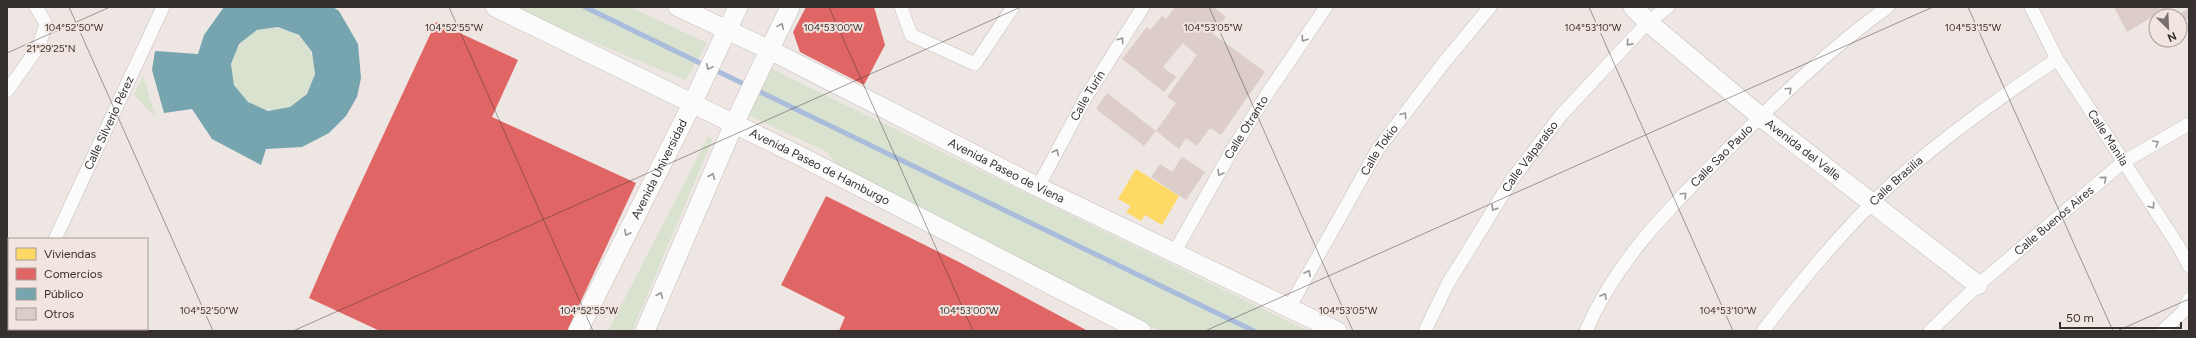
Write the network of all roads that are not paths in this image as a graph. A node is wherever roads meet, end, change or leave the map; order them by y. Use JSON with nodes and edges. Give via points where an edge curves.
{"nodes":[{"id":1,"x":36,"y":7,"type":"edge"},
{"id":2,"x":163,"y":7,"type":"edge"},
{"id":3,"x":495,"y":7,"type":"edge"},
{"id":4,"x":678,"y":7,"type":"edge"},
{"id":5,"x":738,"y":7,"type":"edge"},
{"id":6,"x":790,"y":7,"type":"edge"},
{"id":7,"x":901,"y":7,"type":"edge"},
{"id":8,"x":1013,"y":7,"type":"edge"},
{"id":9,"x":1143,"y":7,"type":"edge"},
{"id":10,"x":1326,"y":7,"type":"edge"},
{"id":11,"x":1490,"y":7,"type":"edge"},
{"id":12,"x":1633,"y":7,"type":"edge"},
{"id":13,"x":1668,"y":7,"type":"edge"},
{"id":14,"x":1888,"y":7,"type":"edge"},
{"id":15,"x":2030,"y":7,"type":"edge"},
{"id":16,"x":1648,"y":22,"type":"junction"},
{"id":17,"x":725,"y":30,"type":"junction"},
{"id":18,"x":770,"y":50,"type":"junction"},
{"id":19,"x":2057,"y":59,"type":"junction"},
{"id":20,"x":7,"y":91,"type":"edge"},
{"id":21,"x":692,"y":104,"type":"junction"},
{"id":22,"x":1761,"y":117,"type":"junction"},
{"id":23,"x":734,"y":124,"type":"junction"},
{"id":24,"x":2189,"y":124,"type":"edge"},
{"id":25,"x":2123,"y":162,"type":"junction"},
{"id":26,"x":1038,"y":187,"type":"junction"},
{"id":27,"x":1872,"y":203,"type":"junction"},
{"id":28,"x":55,"y":238,"type":"edge"},
{"id":29,"x":1174,"y":253,"type":"junction"},
{"id":30,"x":2189,"y":266,"type":"edge"},
{"id":31,"x":1978,"y":285,"type":"junction"},
{"id":32,"x":2189,"y":299,"type":"edge"},
{"id":33,"x":1290,"y":308,"type":"junction"},
{"id":34,"x":578,"y":331,"type":"edge"},
{"id":35,"x":645,"y":331,"type":"edge"},
{"id":36,"x":1141,"y":331,"type":"edge"},
{"id":37,"x":1337,"y":331,"type":"edge"},
{"id":38,"x":1425,"y":331,"type":"edge"},
{"id":39,"x":1586,"y":331,"type":"edge"},
{"id":40,"x":1763,"y":331,"type":"edge"},
{"id":41,"x":1930,"y":331,"type":"edge"},
{"id":42,"x":2162,"y":331,"type":"edge"}],
"edges":[{"from":1,"to":20,"type":"street","via":[[46,24],[40,46]]},
{"from":2,"to":28,"type":"street","name":"Calle Silverio Pérez"},
{"from":3,"to":21,"type":"street","name":"Avenida Paseo de Hamburgo"},
{"from":4,"to":17,"type":"street","name":"Avenida Paseo de Viena"},
{"from":5,"to":17,"type":"street","name":"Avenida Universidad"},
{"from":18,"to":6,"type":"street","one_way":true},
{"from":7,"to":8,"type":"street","via":[[911,35],[975,64]]},
{"from":26,"to":9,"type":"street","name":"Calle Turín","one_way":true,"via":[[1086,97]]},
{"from":10,"to":29,"type":"street","name":"Calle Otranto","one_way":true,"via":[[1259,106]]},
{"from":33,"to":11,"type":"street","name":"Calle Tokio","one_way":true,"via":[[1378,149]]},
{"from":12,"to":16,"type":"street","name":"Avenida del Valle"},
{"from":13,"to":16,"type":"street","name":"Calle Valparaíso"},
{"from":22,"to":14,"type":"street","name":"Calle Sao Paulo","one_way":true,"via":[[1858,28]]},
{"from":15,"to":19,"type":"street","name":"Calle Manila"},
{"from":16,"to":22,"type":"street","name":"Avenida del Valle"},
{"from":16,"to":38,"type":"street","name":"Calle Valparaíso","one_way":true,"via":[[1562,114],[1513,178],[1447,285]]},
{"from":17,"to":18,"type":"street","name":"Avenida Paseo de Viena"},
{"from":17,"to":21,"type":"street","name":"Avenida Universidad","one_way":true},
{"from":18,"to":23,"type":"street"},
{"from":18,"to":26,"type":"street","name":"Avenida Paseo de Viena"},
{"from":19,"to":25,"type":"street","name":"Calle Manila"},
{"from":19,"to":27,"type":"street","name":"Calle Brasilia","via":[[1979,114]]},
{"from":21,"to":23,"type":"street","name":"Avenida Paseo de Hamburgo"},
{"from":21,"to":34,"type":"street","name":"Avenida Universidad","one_way":true},
{"from":22,"to":27,"type":"street","name":"Avenida del Valle"},
{"from":39,"to":22,"type":"street","name":"Calle Sao Paulo","one_way":true,"via":[[1623,264],[1658,221]]},
{"from":35,"to":23,"type":"street","one_way":true},
{"from":23,"to":36,"type":"street","name":"Avenida Paseo de Hamburgo"},
{"from":25,"to":24,"type":"street","name":"Calle Buenos Aires","one_way":true},
{"from":25,"to":30,"type":"street","name":"Calle Manila","one_way":true},
{"from":31,"to":25,"type":"street","name":"Calle Buenos Aires","one_way":true},
{"from":26,"to":29,"type":"street","name":"Avenida Paseo de Viena"},
{"from":27,"to":31,"type":"street","name":"Avenida del Valle"},
{"from":27,"to":40,"type":"street","name":"Calle Brasilia","via":[[1800,283]]},
{"from":29,"to":33,"type":"street","name":"Avenida Paseo de Viena"},
{"from":31,"to":41,"type":"street","name":"Calle Buenos Aires"},
{"from":32,"to":42,"type":"street","via":[[2183,312]]},
{"from":33,"to":37,"type":"street","name":"Avenida Paseo de Viena"}]}
